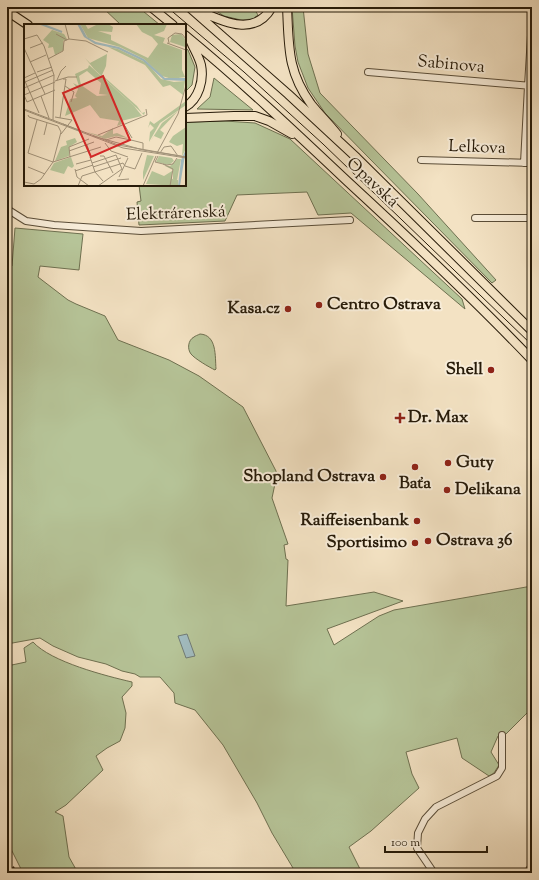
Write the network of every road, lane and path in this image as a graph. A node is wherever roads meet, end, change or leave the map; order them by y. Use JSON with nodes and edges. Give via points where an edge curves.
{"nodes":[{"id":1,"x":151,"y":7,"type":"edge"},
{"id":2,"x":189,"y":7,"type":"edge"},
{"id":3,"x":272,"y":7,"type":"edge"},
{"id":4,"x":287,"y":7,"type":"edge"},
{"id":5,"x":7,"y":11,"type":"edge"},
{"id":6,"x":532,"y":19,"type":"edge"},
{"id":7,"x":26,"y":24,"type":"edge"},
{"id":8,"x":172,"y":24,"type":"edge"},
{"id":9,"x":187,"y":36,"type":"edge"},
{"id":10,"x":368,"y":72,"type":"dead end"},
{"id":11,"x":530,"y":86,"type":"edge"},
{"id":12,"x":186,"y":106,"type":"edge"},
{"id":13,"x":186,"y":118,"type":"edge"},
{"id":14,"x":306,"y":142,"type":"junction"},
{"id":15,"x":357,"y":158,"type":"junction"},
{"id":16,"x":421,"y":160,"type":"dead end"},
{"id":17,"x":524,"y":163,"type":"junction"},
{"id":18,"x":532,"y":163,"type":"edge"},
{"id":19,"x":7,"y":210,"type":"edge"},
{"id":20,"x":475,"y":218,"type":"dead end"},
{"id":21,"x":532,"y":218,"type":"edge"},
{"id":22,"x":350,"y":220,"type":"dead end"},
{"id":23,"x":532,"y":331,"type":"edge"},
{"id":24,"x":532,"y":360,"type":"edge"},
{"id":25,"x":502,"y":735,"type":"dead end"},
{"id":26,"x":532,"y":864,"type":"edge"},
{"id":27,"x":434,"y":873,"type":"edge"},
{"id":28,"x":527,"y":873,"type":"edge"}],
"edges":[{"from":1,"to":8,"type":"main road"},
{"from":2,"to":3,"type":"main road","via":[[227,22],[243,25],[260,21]]},
{"from":2,"to":15,"type":"main road","name":"Opavská"},
{"from":4,"to":15,"type":"main road","via":[[290,54],[299,83],[315,108]]},
{"from":5,"to":7,"type":"main road"},
{"from":6,"to":11,"type":"street"},
{"from":9,"to":12,"type":"main road","via":[[201,64],[202,76],[196,95]]},
{"from":9,"to":14,"type":"main road","name":"Opavská"},
{"from":10,"to":11,"type":"street","name":"Sabinova"},
{"from":11,"to":17,"type":"street"},
{"from":13,"to":14,"type":"main road","via":[[255,116]]},
{"from":14,"to":24,"type":"main road","name":"Opavská"},
{"from":15,"to":23,"type":"main road","name":"Opavská"},
{"from":16,"to":17,"type":"street","name":"Lelkova"},
{"from":17,"to":18,"type":"street","name":"Lelkova"},
{"from":19,"to":22,"type":"street","name":"Elektrárenská","via":[[26,222],[141,231]]},
{"from":20,"to":21,"type":"street"},
{"from":25,"to":27,"type":"street","via":[[502,768],[497,776],[436,807],[425,819],[418,833],[417,848]]},
{"from":26,"to":28,"type":"street"}]}
